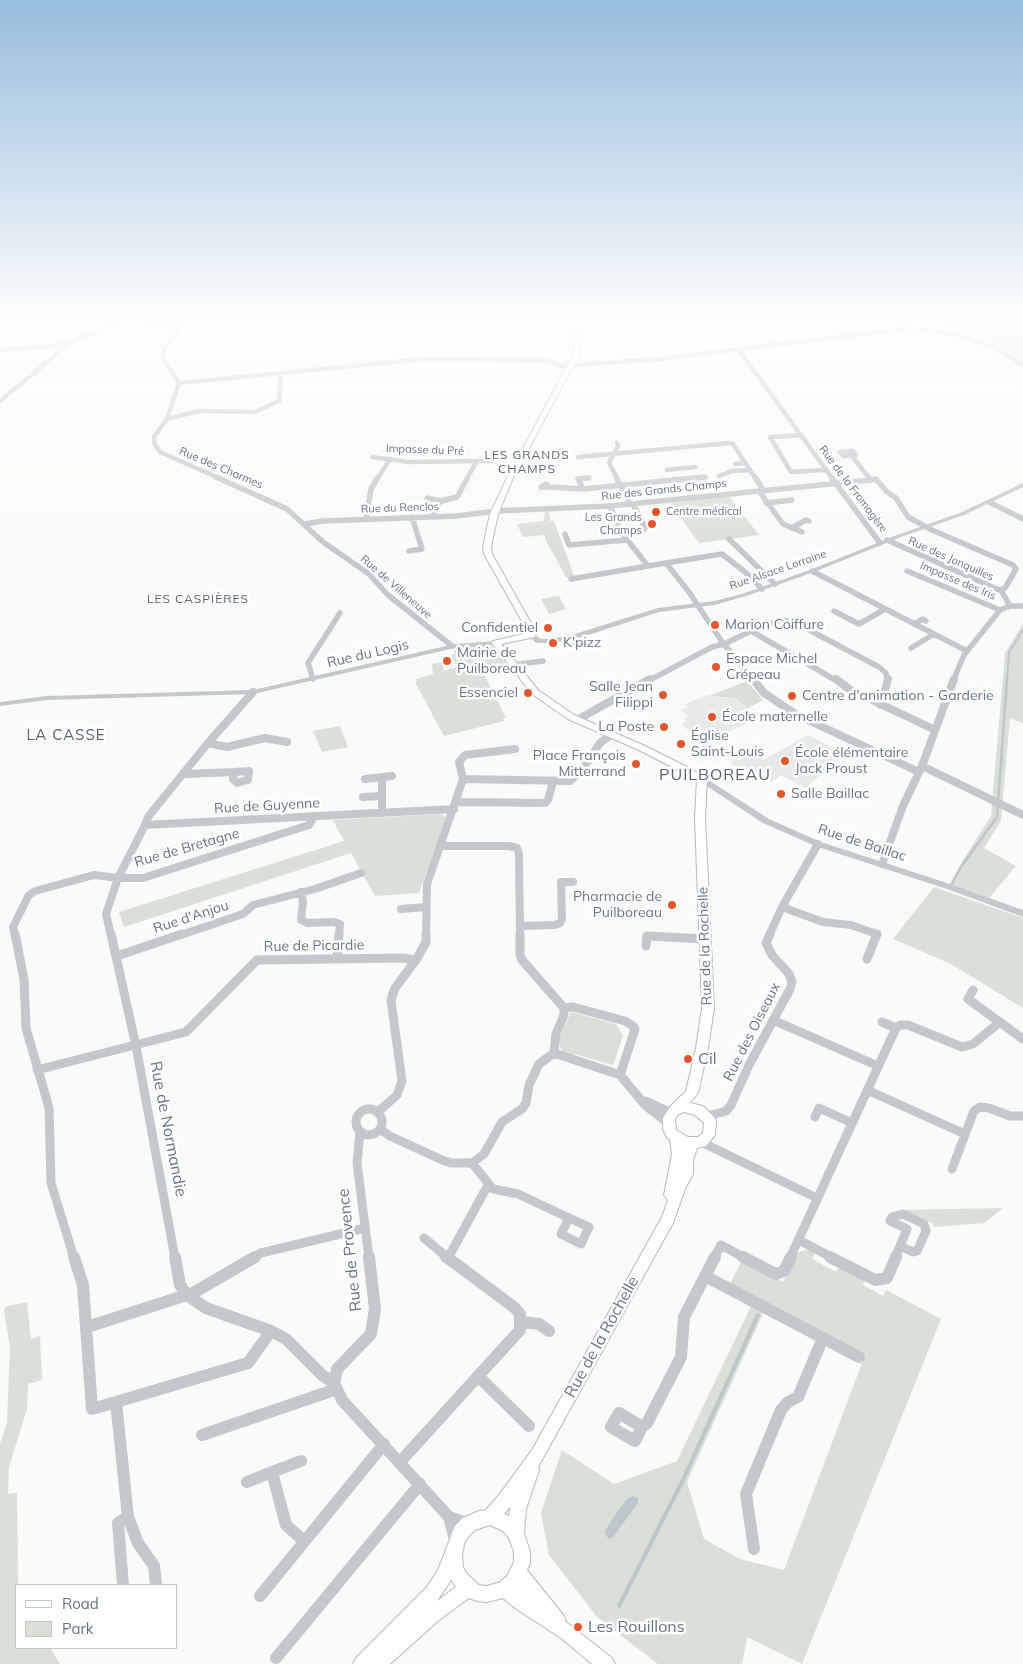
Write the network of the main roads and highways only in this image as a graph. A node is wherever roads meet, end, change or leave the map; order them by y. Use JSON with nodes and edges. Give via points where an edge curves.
{"nodes":[{"id":1,"x":554,"y":396,"type":"edge"},
{"id":2,"x":692,"y":1093,"type":"junction"},
{"id":3,"x":703,"y":1113,"type":"junction"},
{"id":4,"x":672,"y":1115,"type":"junction"},
{"id":5,"x":676,"y":1139,"type":"junction"},
{"id":6,"x":697,"y":1143,"type":"junction"},
{"id":7,"x":668,"y":1219,"type":"junction"},
{"id":8,"x":537,"y":1455,"type":"junction"},
{"id":9,"x":490,"y":1517,"type":"junction"},
{"id":10,"x":516,"y":1533,"type":"junction"},
{"id":11,"x":455,"y":1549,"type":"junction"},
{"id":12,"x":519,"y":1573,"type":"junction"},
{"id":13,"x":469,"y":1588,"type":"junction"},
{"id":14,"x":505,"y":1589,"type":"junction"},
{"id":15,"x":567,"y":1632,"type":"junction"},
{"id":16,"x":362,"y":1664,"type":"edge"},
{"id":17,"x":378,"y":1664,"type":"edge"},
{"id":18,"x":606,"y":1664,"type":"edge"}],
"edges":[{"from":1,"to":2,"type":"main road","name":"Rue de la Rochelle","via":[[510,478],[496,511],[487,547],[532,635],[496,643],[535,692],[577,720],[702,779],[700,818],[708,1008]]},
{"from":2,"to":3,"type":"main road"},
{"from":2,"to":4,"type":"main road"},
{"from":3,"to":4,"type":"main road","via":[[688,1106]]},
{"from":3,"to":6,"type":"main road","via":[[710,1121],[711,1131]]},
{"from":4,"to":5,"type":"main road","via":[[671,1134]]},
{"from":5,"to":6,"type":"main road"},
{"from":5,"to":7,"type":"main road","name":"Rue de la Rochelle","via":[[678,1154]]},
{"from":6,"to":7,"type":"main road","name":"Rue de la Rochelle","via":[[686,1160],[686,1174]]},
{"from":7,"to":8,"type":"main road","name":"Rue de la Rochelle"},
{"from":8,"to":9,"type":"main road","name":"Rue de la Rochelle"},
{"from":8,"to":10,"type":"main road","name":"Rue de la Rochelle","via":[[518,1509]]},
{"from":9,"to":10,"type":"main road","via":[[509,1525]]},
{"from":9,"to":11,"type":"main road","via":[[469,1524],[461,1532]]},
{"from":10,"to":12,"type":"main road","via":[[522,1552]]},
{"from":11,"to":13,"type":"main road","via":[[455,1568]]},
{"from":11,"to":16,"type":"main road","via":[[433,1593]]},
{"from":12,"to":14,"type":"main road"},
{"from":12,"to":15,"type":"main road"},
{"from":13,"to":14,"type":"main road","via":[[487,1594]]},
{"from":13,"to":17,"type":"main road","via":[[433,1614]]},
{"from":14,"to":15,"type":"main road"},
{"from":15,"to":18,"type":"main road"}]}
